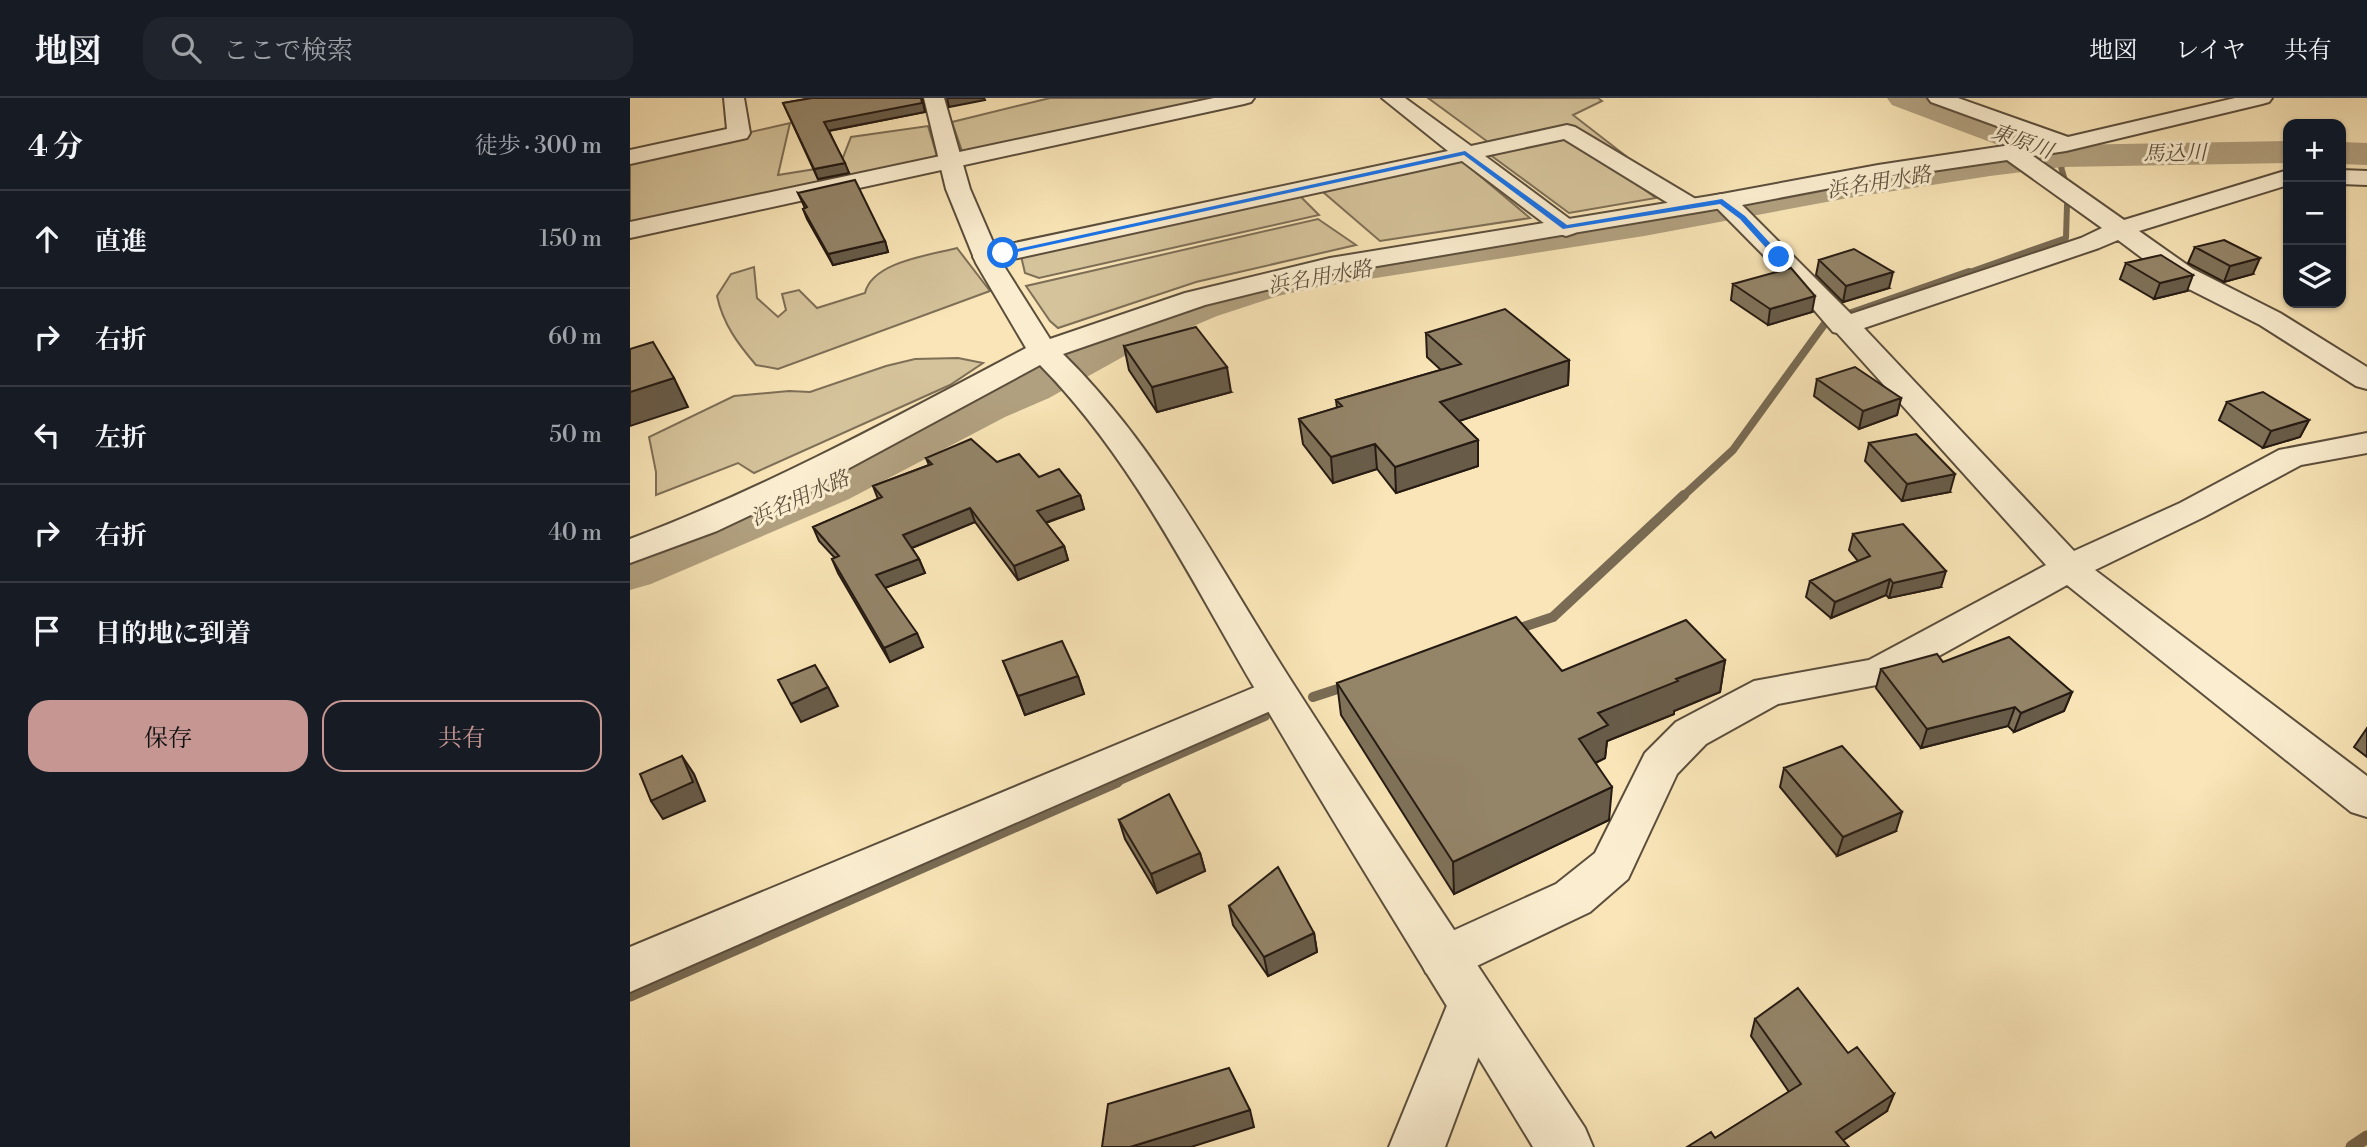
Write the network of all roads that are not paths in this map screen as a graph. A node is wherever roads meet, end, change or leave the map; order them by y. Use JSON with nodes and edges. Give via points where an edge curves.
{"nodes":[{"id":1,"x":734,"y":98,"type":"edge"},
{"id":2,"x":934,"y":98,"type":"edge"},
{"id":3,"x":1392,"y":98,"type":"edge"},
{"id":4,"x":1938,"y":98,"type":"edge"},
{"id":5,"x":2262,"y":98,"type":"edge"},
{"id":6,"x":1228,"y":99,"type":"edge"},
{"id":7,"x":2066,"y":144,"type":"junction"},
{"id":8,"x":1465,"y":153,"type":"junction"},
{"id":9,"x":630,"y":157,"type":"edge"},
{"id":10,"x":950,"y":160,"type":"junction"},
{"id":11,"x":2023,"y":160,"type":"junction"},
{"id":12,"x":2346,"y":177,"type":"edge"},
{"id":13,"x":2367,"y":178,"type":"edge"},
{"id":14,"x":2283,"y":179,"type":"edge"},
{"id":15,"x":1690,"y":206,"type":"junction"},
{"id":16,"x":1731,"y":209,"type":"junction"},
{"id":17,"x":1566,"y":228,"type":"junction"},
{"id":18,"x":2120,"y":229,"type":"junction"},
{"id":19,"x":630,"y":230,"type":"edge"},
{"id":20,"x":986,"y":257,"type":"junction"},
{"id":21,"x":1843,"y":326,"type":"junction"},
{"id":22,"x":1058,"y":366,"type":"junction"},
{"id":23,"x":2367,"y":380,"type":"edge"},
{"id":24,"x":2367,"y":443,"type":"edge"},
{"id":25,"x":630,"y":552,"type":"edge"},
{"id":26,"x":2069,"y":568,"type":"junction"},
{"id":27,"x":1276,"y":692,"type":"junction"},
{"id":28,"x":2367,"y":800,"type":"edge"},
{"id":29,"x":1444,"y":958,"type":"junction"},
{"id":30,"x":630,"y":970,"type":"edge"},
{"id":31,"x":1473,"y":1002,"type":"junction"},
{"id":32,"x":1417,"y":1147,"type":"edge"},
{"id":33,"x":1565,"y":1147,"type":"edge"}],
"edges":[{"from":1,"to":9,"type":"street","via":[[739,133]]},
{"from":2,"to":10,"type":"street"},
{"from":3,"to":8,"type":"street"},
{"from":4,"to":7,"type":"street"},
{"from":5,"to":7,"type":"street"},
{"from":6,"to":10,"type":"street"},
{"from":7,"to":11,"type":"street"},
{"from":8,"to":15,"type":"street","via":[[1567,132]]},
{"from":8,"to":17,"type":"street"},
{"from":8,"to":20,"type":"street"},
{"from":10,"to":19,"type":"street"},
{"from":10,"to":20,"type":"street"},
{"from":11,"to":16,"type":"street","via":[[1891,170]]},
{"from":11,"to":18,"type":"street"},
{"from":12,"to":13,"type":"street"},
{"from":14,"to":18,"type":"street"},
{"from":15,"to":16,"type":"street"},
{"from":15,"to":17,"type":"street"},
{"from":16,"to":21,"type":"street"},
{"from":17,"to":22,"type":"street","via":[[1330,266],[1246,285]]},
{"from":18,"to":21,"type":"street"},
{"from":18,"to":23,"type":"street","via":[[2183,275],[2270,319]]},
{"from":20,"to":22,"type":"street"},
{"from":21,"to":26,"type":"street"},
{"from":22,"to":25,"type":"street"},
{"from":22,"to":27,"type":"street","via":[[1149,479]]},
{"from":24,"to":26,"type":"street","via":[[2291,457]]},
{"from":26,"to":28,"type":"street"},
{"from":26,"to":29,"type":"street","via":[[1878,672],[1768,691],[1691,733],[1660,765],[1612,866],[1573,898]]},
{"from":27,"to":29,"type":"street"},
{"from":27,"to":30,"type":"street"},
{"from":29,"to":31,"type":"street"},
{"from":31,"to":32,"type":"street"},
{"from":31,"to":33,"type":"street"}]}
